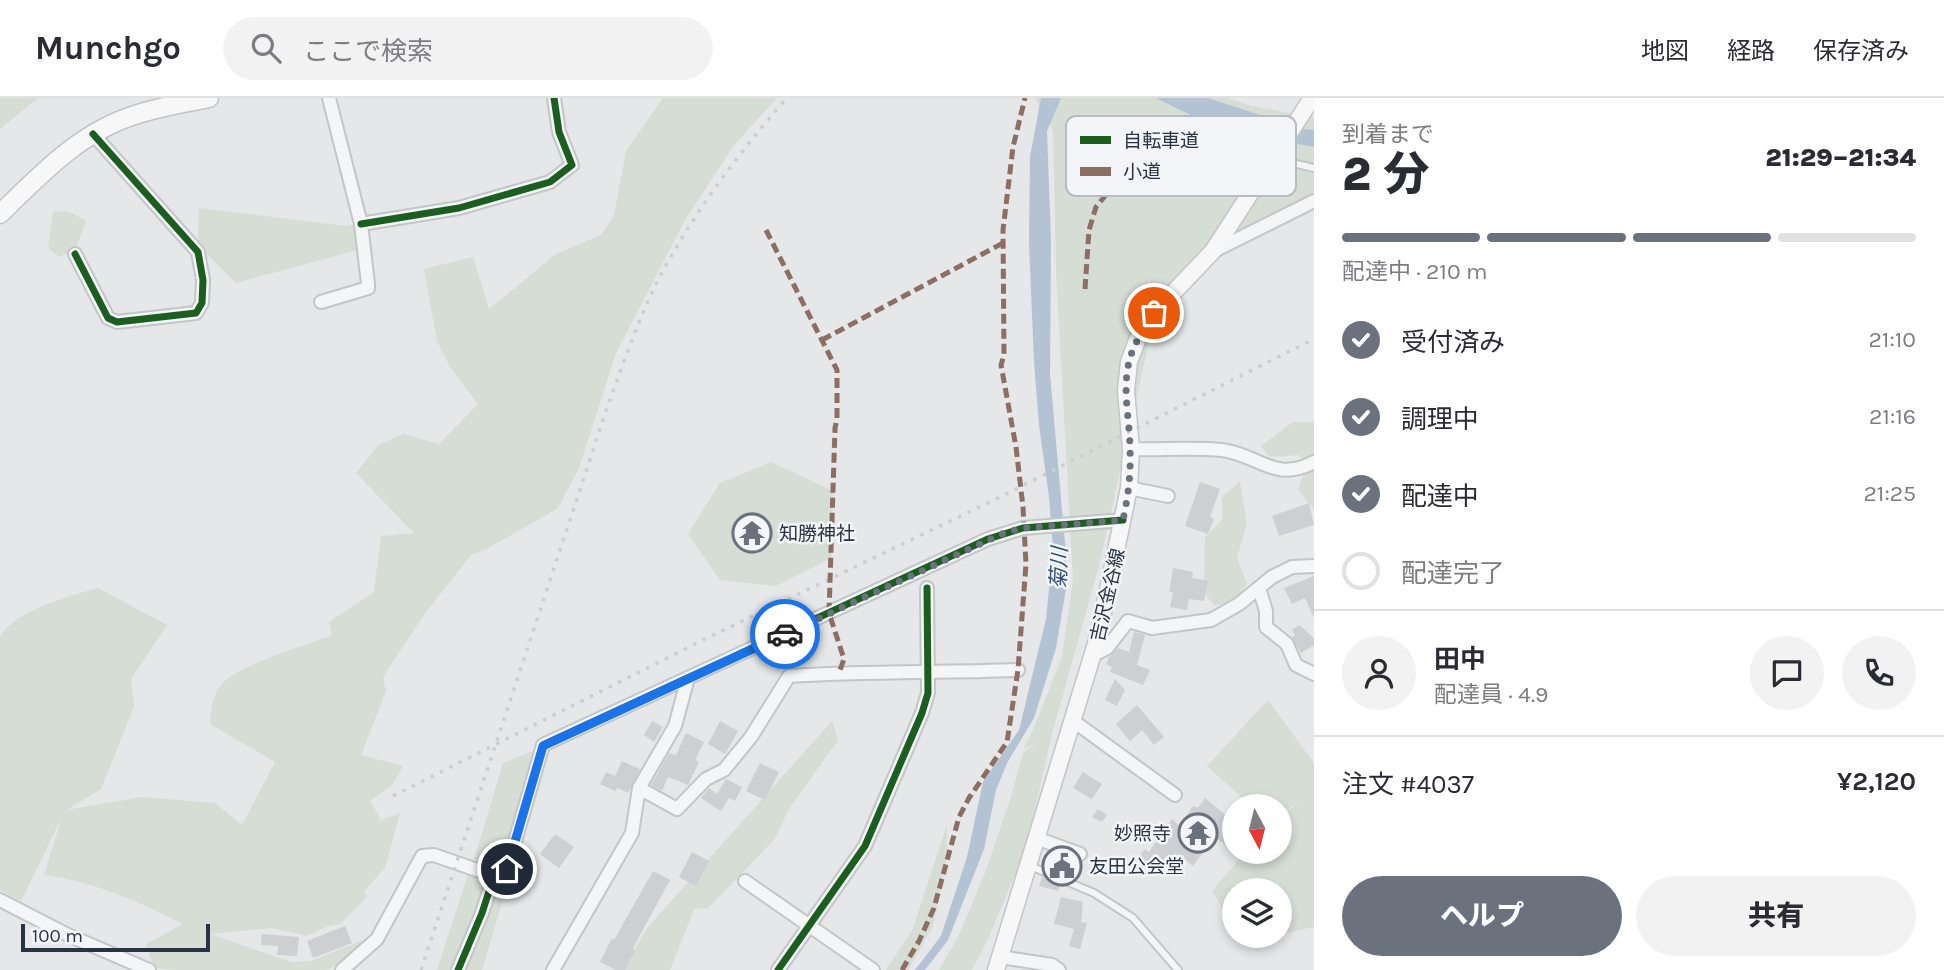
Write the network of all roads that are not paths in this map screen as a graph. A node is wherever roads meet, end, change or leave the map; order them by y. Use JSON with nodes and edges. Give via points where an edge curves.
{"nodes":[{"id":1,"x":209,"y":98,"type":"edge"},
{"id":2,"x":329,"y":98,"type":"edge"},
{"id":3,"x":554,"y":98,"type":"edge"},
{"id":4,"x":1312,"y":98,"type":"edge"},
{"id":5,"x":1296,"y":124,"type":"edge"},
{"id":6,"x":93,"y":134,"type":"junction"},
{"id":7,"x":1296,"y":163,"type":"edge"},
{"id":8,"x":1314,"y":168,"type":"edge"},
{"id":9,"x":1250,"y":196,"type":"edge"},
{"id":10,"x":1314,"y":201,"type":"edge"},
{"id":11,"x":0,"y":214,"type":"edge"},
{"id":12,"x":361,"y":223,"type":"junction"},
{"id":13,"x":1213,"y":251,"type":"junction"},
{"id":14,"x":75,"y":254,"type":"dead end"},
{"id":15,"x":321,"y":302,"type":"dead end"},
{"id":16,"x":1130,"y":449,"type":"junction"},
{"id":17,"x":1314,"y":461,"type":"edge"},
{"id":18,"x":1129,"y":488,"type":"junction"},
{"id":19,"x":1168,"y":496,"type":"dead end"},
{"id":20,"x":1123,"y":520,"type":"junction"},
{"id":21,"x":1314,"y":566,"type":"edge"},
{"id":22,"x":927,"y":587,"type":"dead end"},
{"id":23,"x":1259,"y":588,"type":"junction"},
{"id":24,"x":1092,"y":656,"type":"junction"},
{"id":25,"x":1018,"y":670,"type":"dead end"},
{"id":26,"x":928,"y":673,"type":"junction"},
{"id":27,"x":1314,"y":674,"type":"edge"},
{"id":28,"x":688,"y":678,"type":"junction"},
{"id":29,"x":1072,"y":720,"type":"junction"},
{"id":30,"x":639,"y":788,"type":"junction"},
{"id":31,"x":1175,"y":795,"type":"dead end"},
{"id":32,"x":1036,"y":838,"type":"junction"},
{"id":33,"x":1080,"y":854,"type":"dead end"},
{"id":34,"x":1028,"y":865,"type":"junction"},
{"id":35,"x":494,"y":876,"type":"junction"},
{"id":36,"x":745,"y":880,"type":"dead end"},
{"id":37,"x":0,"y":900,"type":"edge"},
{"id":38,"x":808,"y":925,"type":"junction"},
{"id":39,"x":998,"y":964,"type":"edge"},
{"id":40,"x":149,"y":970,"type":"edge"},
{"id":41,"x":342,"y":970,"type":"edge"},
{"id":42,"x":458,"y":970,"type":"edge"},
{"id":43,"x":554,"y":970,"type":"edge"},
{"id":44,"x":778,"y":970,"type":"edge"},
{"id":45,"x":873,"y":970,"type":"edge"},
{"id":46,"x":1059,"y":970,"type":"edge"},
{"id":47,"x":1178,"y":970,"type":"edge"}],
"edges":[{"from":1,"to":6,"type":"main road","via":[[133,115]]},
{"from":2,"to":12,"type":"street"},
{"from":3,"to":12,"type":"street","via":[[559,132],[572,165],[562,175],[459,208]]},
{"from":4,"to":5,"type":"main road","name":"吉沢金谷線"},
{"from":6,"to":11,"type":"main road","via":[[63,154]]},
{"from":6,"to":14,"type":"street","via":[[198,252],[202,303],[196,313],[117,322],[108,318]]},
{"from":7,"to":8,"type":"lane"},
{"from":9,"to":13,"type":"main road","name":"吉沢金谷線"},
{"from":10,"to":13,"type":"street"},
{"from":12,"to":15,"type":"street","via":[[368,288]]},
{"from":13,"to":16,"type":"main road","name":"吉沢金谷線","via":[[1154,313],[1138,338],[1126,390]]},
{"from":16,"to":17,"type":"street","via":[[1224,450],[1283,471],[1299,470]]},
{"from":16,"to":18,"type":"main road","name":"吉沢金谷線"},
{"from":18,"to":19,"type":"street"},
{"from":18,"to":20,"type":"main road","name":"吉沢金谷線"},
{"from":20,"to":24,"type":"main road","name":"吉沢金谷線"},
{"from":20,"to":28,"type":"street","via":[[1023,528],[988,539]]},
{"from":21,"to":23,"type":"street","via":[[1293,567]]},
{"from":22,"to":26,"type":"street"},
{"from":23,"to":24,"type":"street","via":[[1210,620],[1152,628],[1128,621],[1107,648]]},
{"from":23,"to":27,"type":"street","via":[[1266,627],[1287,644],[1296,665]]},
{"from":24,"to":29,"type":"main road","name":"吉沢金谷線"},
{"from":25,"to":26,"type":"street"},
{"from":26,"to":30,"type":"street","via":[[789,676],[724,770],[706,779],[677,809]]},
{"from":26,"to":38,"type":"street","via":[[922,713],[870,835]]},
{"from":28,"to":30,"type":"street","via":[[675,726]]},
{"from":28,"to":35,"type":"street","via":[[543,746],[507,869]]},
{"from":29,"to":31,"type":"street"},
{"from":29,"to":32,"type":"main road","name":"吉沢金谷線"},
{"from":30,"to":43,"type":"street","via":[[632,833]]},
{"from":32,"to":33,"type":"street"},
{"from":32,"to":34,"type":"main road","name":"吉沢金谷線"},
{"from":34,"to":39,"type":"main road","name":"吉沢金谷線"},
{"from":34,"to":47,"type":"lane","via":[[1094,893],[1133,918]]},
{"from":35,"to":41,"type":"street","via":[[434,855],[422,856],[377,939]]},
{"from":35,"to":42,"type":"street"},
{"from":36,"to":38,"type":"street"},
{"from":37,"to":40,"type":"street"},
{"from":38,"to":44,"type":"street"},
{"from":38,"to":45,"type":"street"},
{"from":39,"to":46,"type":"street","via":[[1052,965]]}]}
